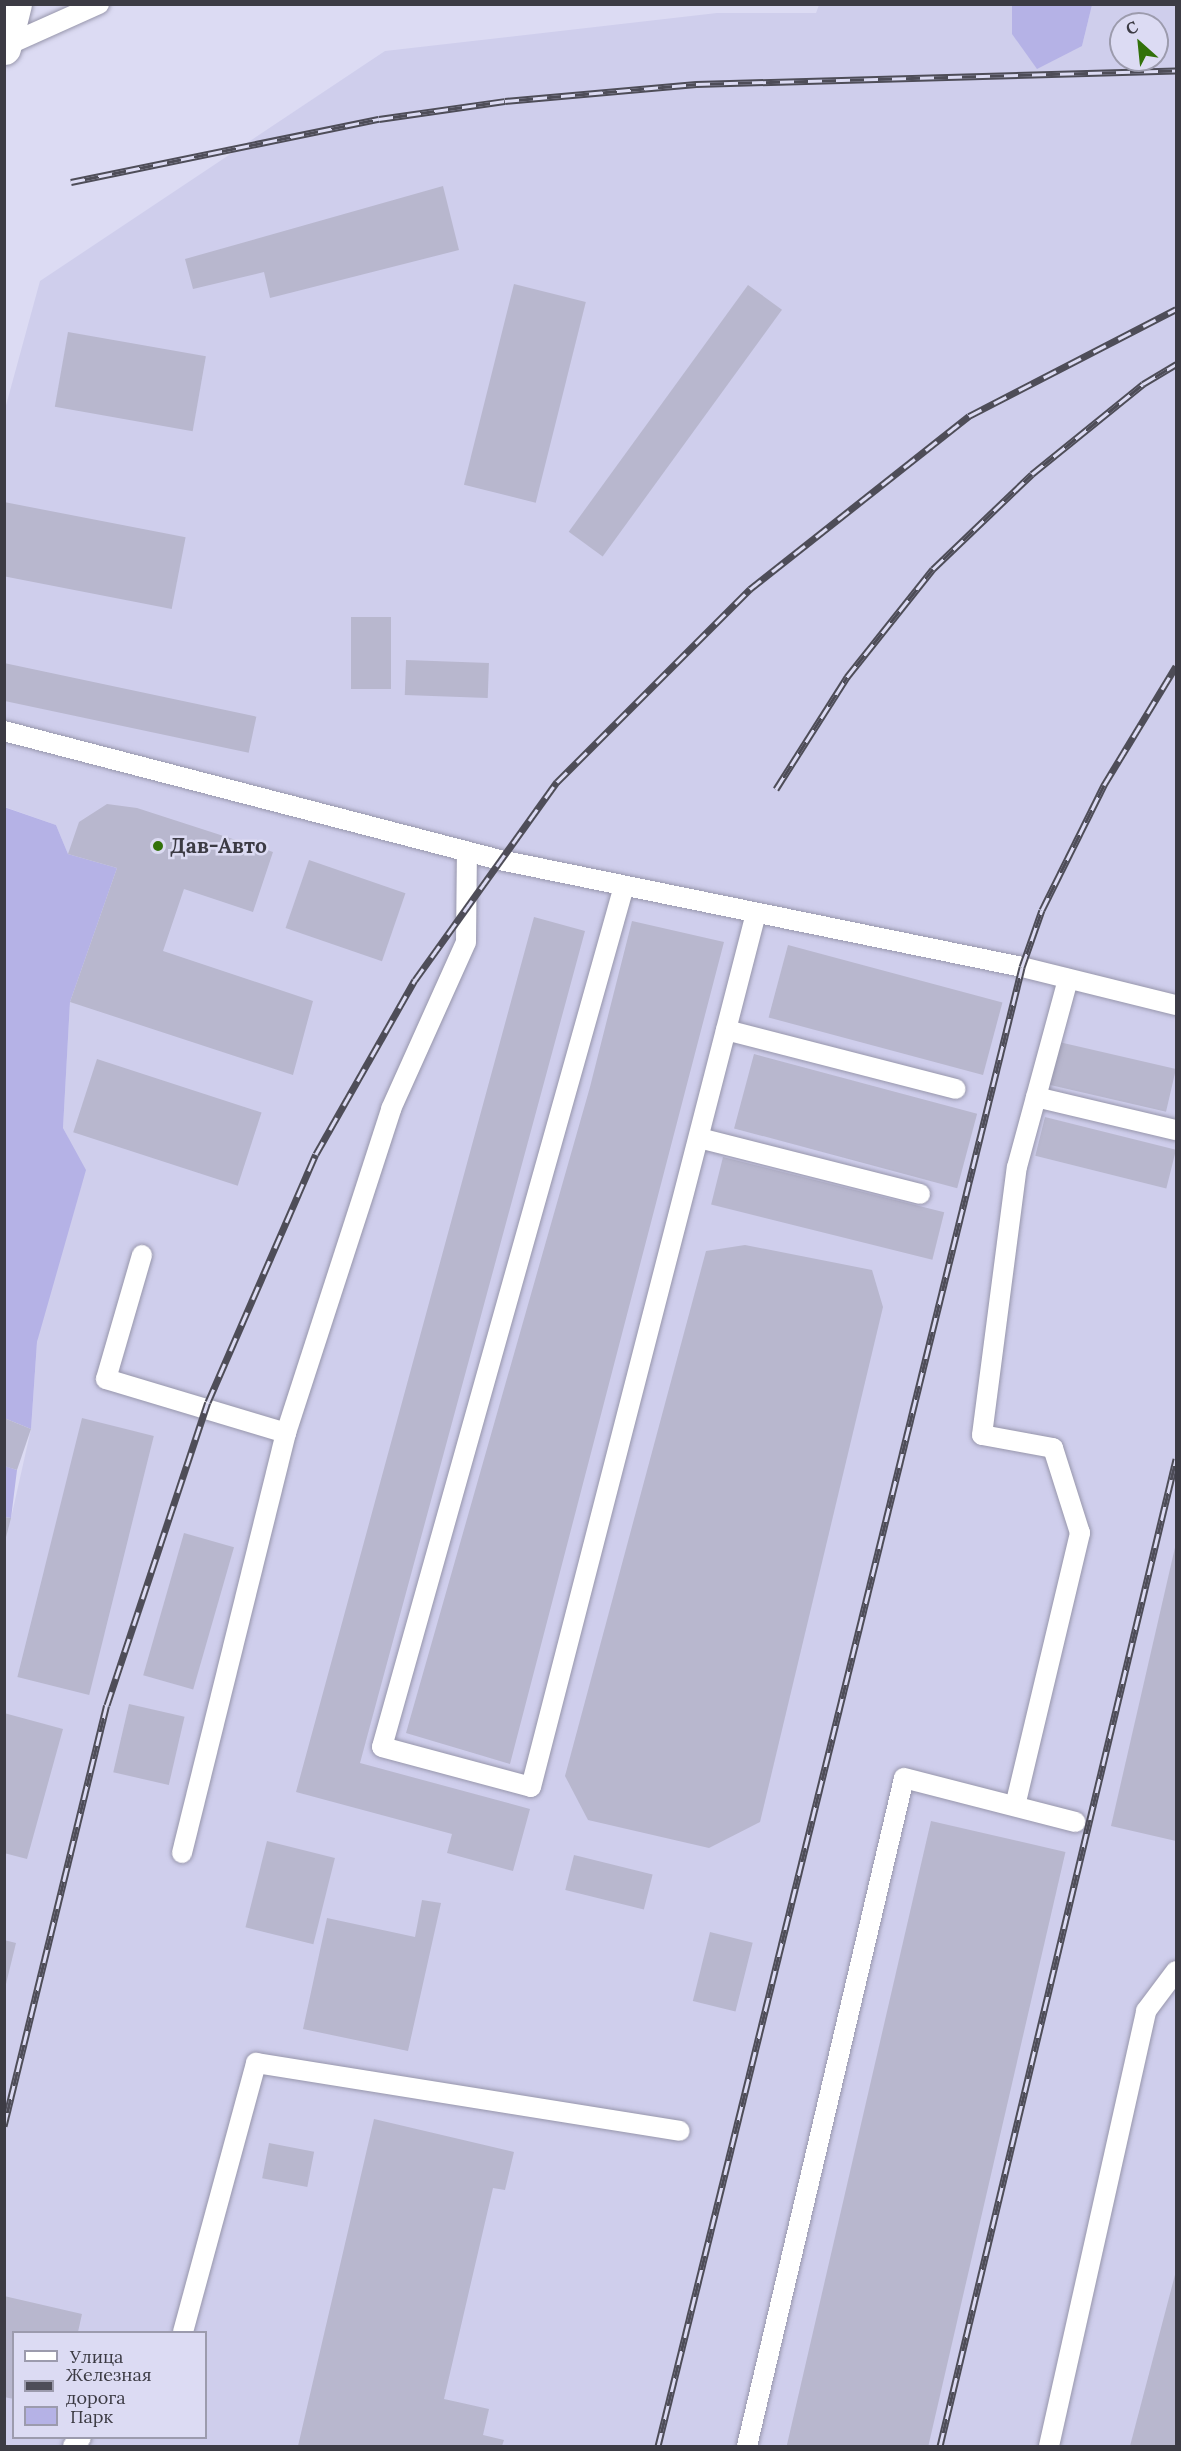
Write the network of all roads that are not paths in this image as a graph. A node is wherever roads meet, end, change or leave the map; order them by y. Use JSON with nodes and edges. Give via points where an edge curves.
{"nodes":[{"id":1,"x":15,"y":4,"type":"edge"},
{"id":2,"x":99,"y":4,"type":"edge"},
{"id":3,"x":5,"y":47,"type":"edge"},
{"id":4,"x":4,"y":731,"type":"edge"},
{"id":5,"x":468,"y":852,"type":"junction"},
{"id":6,"x":624,"y":886,"type":"junction"},
{"id":7,"x":756,"y":913,"type":"junction"},
{"id":8,"x":1068,"y":979,"type":"junction"},
{"id":9,"x":1176,"y":1005,"type":"edge"},
{"id":10,"x":726,"y":1030,"type":"junction"},
{"id":11,"x":956,"y":1089,"type":"dead end"},
{"id":12,"x":1036,"y":1097,"type":"junction"},
{"id":13,"x":1176,"y":1130,"type":"edge"},
{"id":14,"x":699,"y":1138,"type":"junction"},
{"id":15,"x":920,"y":1194,"type":"dead end"},
{"id":16,"x":142,"y":1255,"type":"dead end"},
{"id":17,"x":285,"y":1433,"type":"junction"},
{"id":18,"x":1015,"y":1806,"type":"junction"},
{"id":19,"x":1075,"y":1822,"type":"dead end"},
{"id":20,"x":182,"y":1854,"type":"dead end"},
{"id":21,"x":1176,"y":1971,"type":"edge"},
{"id":22,"x":680,"y":2131,"type":"dead end"},
{"id":23,"x":183,"y":2331,"type":"edge"},
{"id":24,"x":747,"y":2446,"type":"edge"},
{"id":25,"x":1049,"y":2446,"type":"edge"}],
"edges":[{"from":1,"to":3,"type":"main road"},
{"from":2,"to":3,"type":"lane"},
{"from":4,"to":5,"type":"lane"},
{"from":5,"to":6,"type":"lane"},
{"from":5,"to":17,"type":"lane","via":[[466,942],[391,1108]]},
{"from":6,"to":7,"type":"lane"},
{"from":6,"to":14,"type":"lane","via":[[382,1746],[531,1787]]},
{"from":7,"to":8,"type":"lane"},
{"from":7,"to":10,"type":"lane"},
{"from":8,"to":9,"type":"lane"},
{"from":8,"to":12,"type":"lane"},
{"from":10,"to":11,"type":"lane"},
{"from":10,"to":14,"type":"lane"},
{"from":12,"to":13,"type":"lane"},
{"from":12,"to":18,"type":"lane","via":[[1017,1167],[982,1435],[1053,1448],[1080,1533]]},
{"from":14,"to":15,"type":"lane"},
{"from":16,"to":17,"type":"lane","via":[[106,1379]]},
{"from":17,"to":20,"type":"lane"},
{"from":18,"to":19,"type":"lane"},
{"from":18,"to":24,"type":"lane","via":[[904,1778]]},
{"from":21,"to":25,"type":"lane","via":[[1146,2011]]},
{"from":22,"to":23,"type":"lane","via":[[256,2063]]}]}
